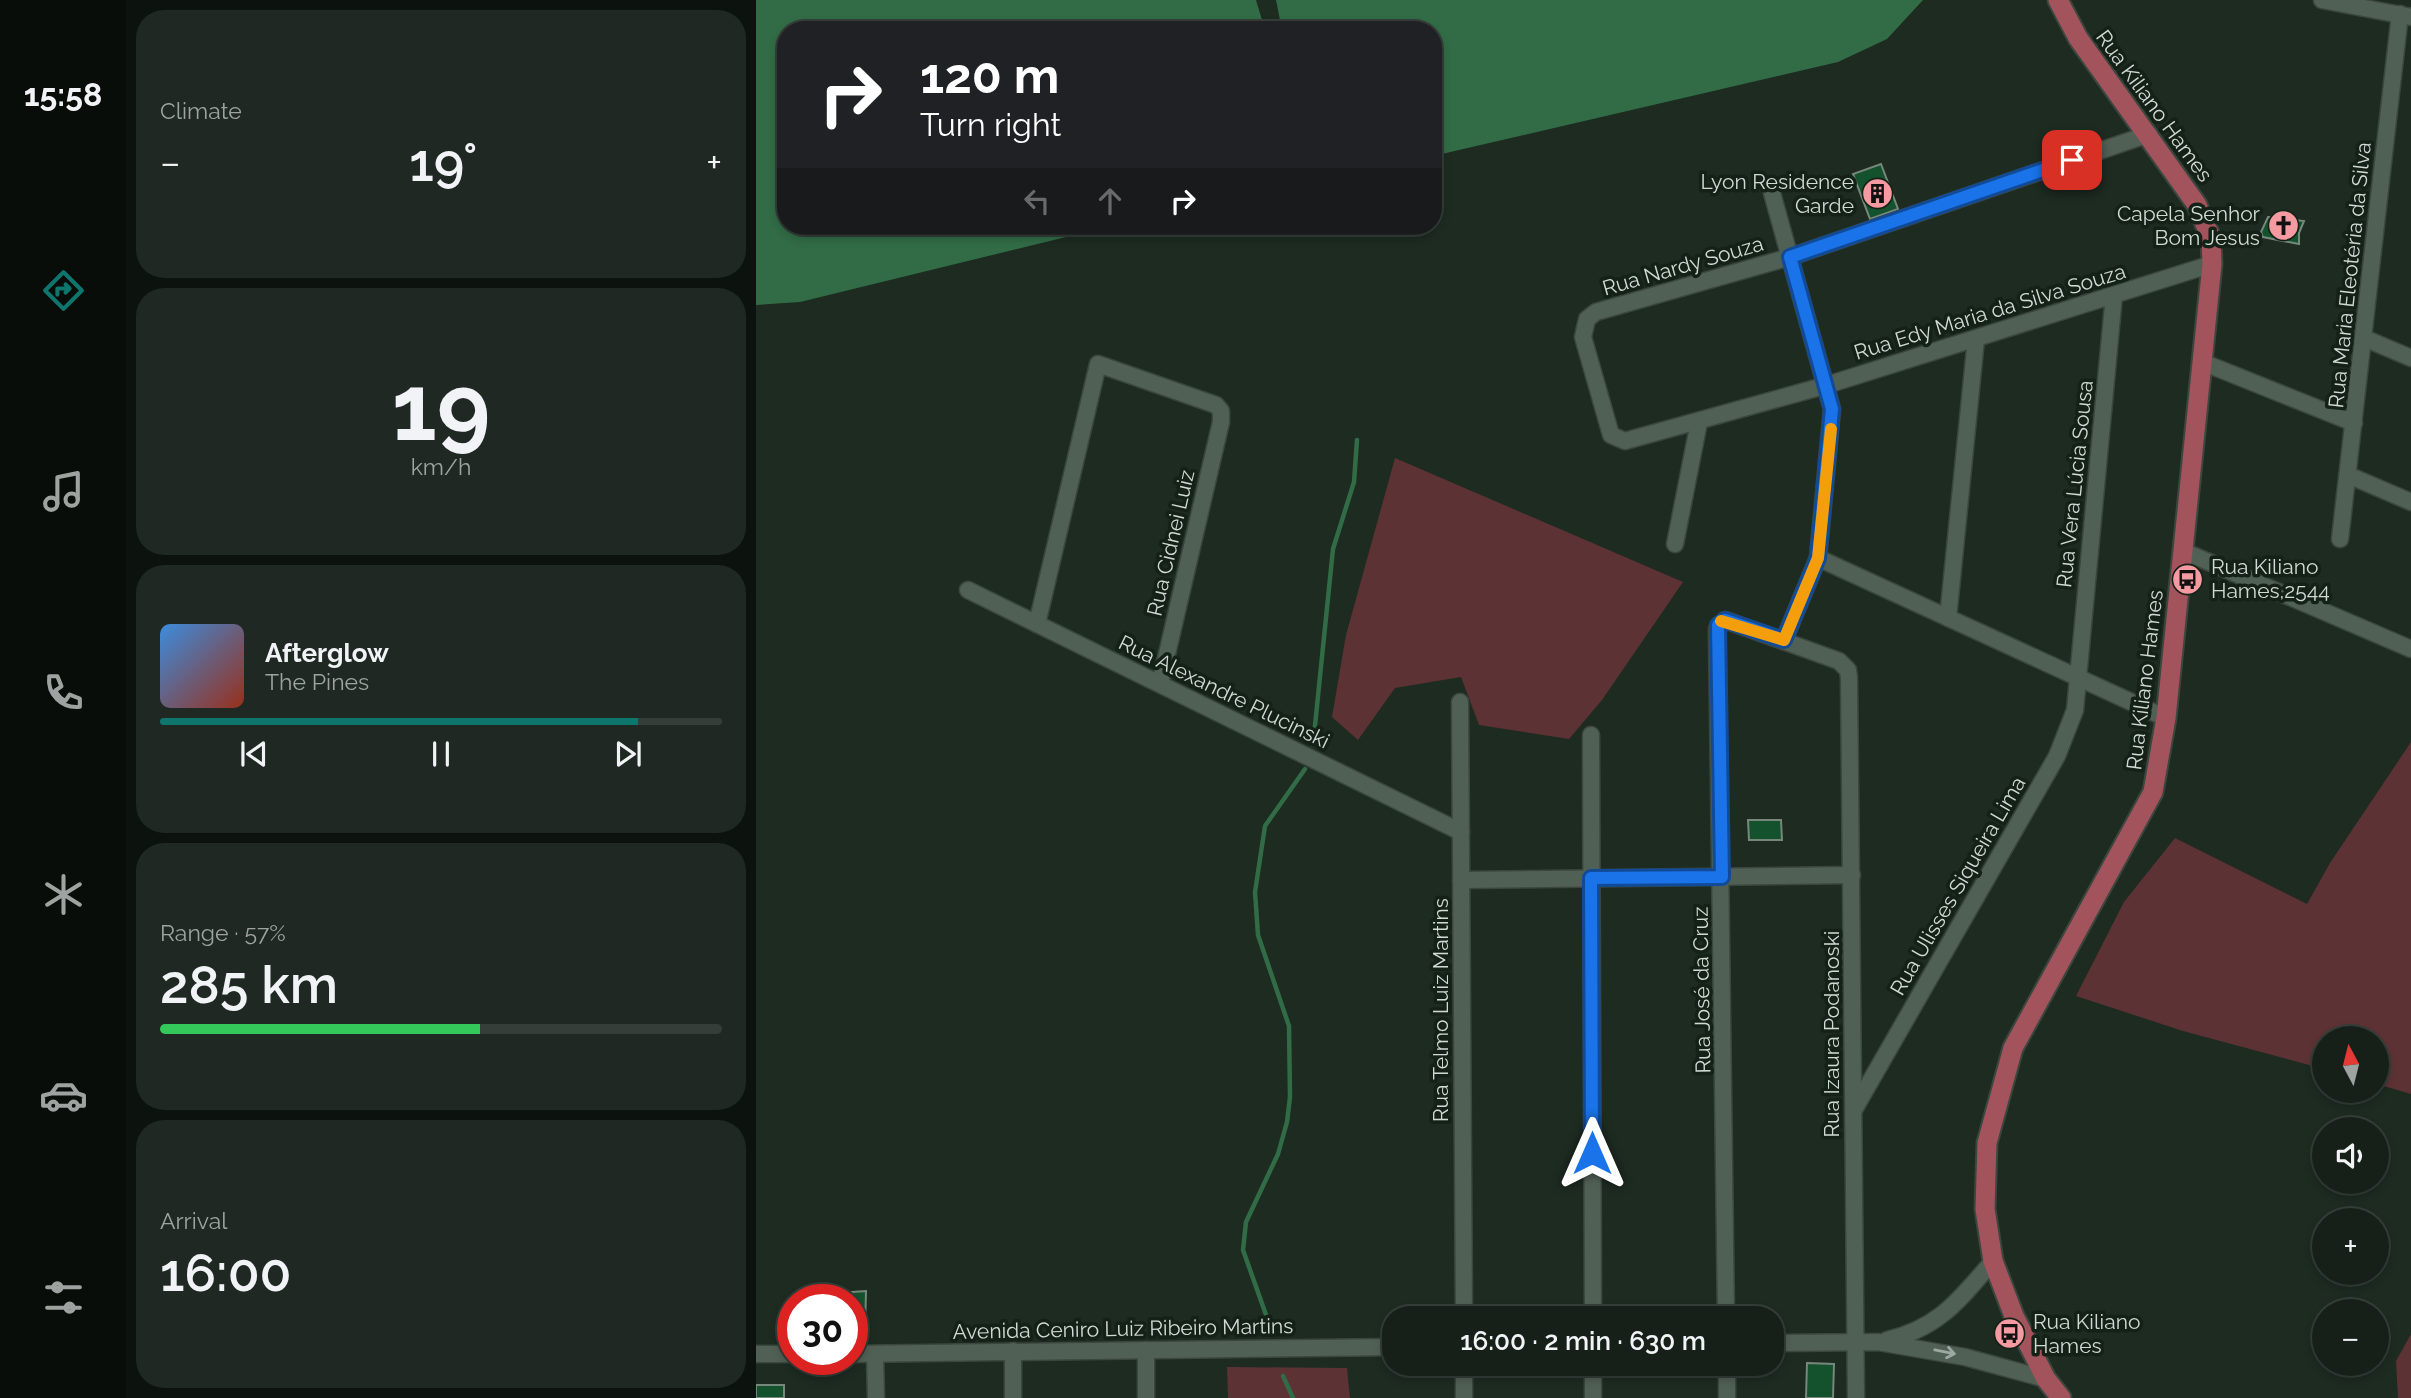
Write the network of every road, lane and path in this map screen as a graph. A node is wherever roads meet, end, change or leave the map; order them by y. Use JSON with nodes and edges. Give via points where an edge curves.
{"nodes":[{"id":1,"x":2058,"y":0,"type":"edge"},
{"id":2,"x":2322,"y":0,"type":"edge"},
{"id":3,"x":2405,"y":16,"type":"edge"},
{"id":4,"x":2149,"y":134,"type":"junction"},
{"id":5,"x":1772,"y":193,"type":"dead end"},
{"id":6,"x":1790,"y":257,"type":"junction"},
{"id":7,"x":2212,"y":264,"type":"junction"},
{"id":8,"x":2114,"y":295,"type":"junction"},
{"id":9,"x":2364,"y":338,"type":"junction"},
{"id":10,"x":1976,"y":339,"type":"junction"},
{"id":11,"x":2411,"y":358,"type":"edge"},
{"id":12,"x":2202,"y":362,"type":"junction"},
{"id":13,"x":1827,"y":385,"type":"junction"},
{"id":14,"x":1699,"y":422,"type":"junction"},
{"id":15,"x":2354,"y":423,"type":"junction"},
{"id":16,"x":1617,"y":440,"type":"joint"},
{"id":17,"x":2348,"y":475,"type":"junction"},
{"id":18,"x":2411,"y":502,"type":"edge"},
{"id":19,"x":2340,"y":539,"type":"dead end"},
{"id":20,"x":1675,"y":544,"type":"dead end"},
{"id":21,"x":2183,"y":551,"type":"junction"},
{"id":22,"x":1818,"y":558,"type":"junction"},
{"id":23,"x":968,"y":590,"type":"dead end"},
{"id":24,"x":1948,"y":618,"type":"junction"},
{"id":25,"x":1037,"y":624,"type":"junction"},
{"id":26,"x":1784,"y":640,"type":"junction"},
{"id":27,"x":2411,"y":649,"type":"edge"},
{"id":28,"x":2077,"y":677,"type":"junction"},
{"id":29,"x":1160,"y":684,"type":"junction"},
{"id":30,"x":1460,"y":702,"type":"dead end"},
{"id":31,"x":2166,"y":718,"type":"junction"},
{"id":32,"x":1591,"y":735,"type":"dead end"},
{"id":33,"x":1461,"y":832,"type":"junction"},
{"id":34,"x":1852,"y":875,"type":"junction"},
{"id":35,"x":1722,"y":877,"type":"junction"},
{"id":36,"x":1591,"y":878,"type":"junction"},
{"id":37,"x":1461,"y":880,"type":"junction"},
{"id":38,"x":1854,"y":1110,"type":"junction"},
{"id":39,"x":1993,"y":1261,"type":"junction"},
{"id":40,"x":1464,"y":1306,"type":"edge"},
{"id":41,"x":1593,"y":1306,"type":"edge"},
{"id":42,"x":1726,"y":1306,"type":"edge"},
{"id":43,"x":1855,"y":1342,"type":"junction"},
{"id":44,"x":1878,"y":1342,"type":"junction"},
{"id":45,"x":1784,"y":1343,"type":"edge"},
{"id":46,"x":1382,"y":1347,"type":"edge"},
{"id":47,"x":1146,"y":1350,"type":"junction"},
{"id":48,"x":1013,"y":1351,"type":"junction"},
{"id":49,"x":756,"y":1354,"type":"edge"},
{"id":50,"x":777,"y":1354,"type":"edge"},
{"id":51,"x":868,"y":1354,"type":"edge"},
{"id":52,"x":875,"y":1354,"type":"junction"},
{"id":53,"x":1464,"y":1376,"type":"edge"},
{"id":54,"x":1593,"y":1376,"type":"edge"},
{"id":55,"x":1727,"y":1376,"type":"edge"},
{"id":56,"x":2046,"y":1379,"type":"junction"},
{"id":57,"x":876,"y":1398,"type":"edge"},
{"id":58,"x":1013,"y":1398,"type":"edge"},
{"id":59,"x":1146,"y":1398,"type":"edge"},
{"id":60,"x":1464,"y":1398,"type":"edge"},
{"id":61,"x":1593,"y":1398,"type":"edge"},
{"id":62,"x":1727,"y":1398,"type":"edge"},
{"id":63,"x":1856,"y":1398,"type":"edge"},
{"id":64,"x":2061,"y":1398,"type":"edge"}],
"edges":[{"from":1,"to":4,"type":"main road","name":"Rua Kiliano Hames","via":[[2078,38]]},
{"from":2,"to":3,"type":"street"},
{"from":3,"to":9,"type":"street","name":"Rua Maria Eleotéria da Silva"},
{"from":4,"to":6,"type":"street","name":"Rua Nardy Souza"},
{"from":4,"to":7,"type":"main road","name":"Rua Kiliano Hames","via":[[2204,218]]},
{"from":5,"to":6,"type":"street"},
{"from":6,"to":13,"type":"street"},
{"from":6,"to":16,"type":"street","name":"Rua Nardy Souza","via":[[1587,318],[1583,337],[1606,426]]},
{"from":7,"to":8,"type":"street","name":"Rua Edy Maria da Silva Souza"},
{"from":7,"to":12,"type":"main road","name":"Rua Kiliano Hames"},
{"from":8,"to":10,"type":"street","name":"Rua Edy Maria da Silva Souza"},
{"from":8,"to":28,"type":"street","name":"Rua Vera Lúcia Sousa"},
{"from":9,"to":11,"type":"street"},
{"from":9,"to":15,"type":"street","name":"Rua Maria Eleotéria da Silva"},
{"from":10,"to":13,"type":"street","name":"Rua Edy Maria da Silva Souza"},
{"from":10,"to":24,"type":"street"},
{"from":12,"to":15,"type":"street"},
{"from":12,"to":21,"type":"main road","name":"Rua Kiliano Hames"},
{"from":13,"to":14,"type":"street","name":"Rua Edy Maria da Silva Souza"},
{"from":13,"to":22,"type":"street","via":[[1831,423]]},
{"from":14,"to":16,"type":"street","name":"Rua Edy Maria da Silva Souza"},
{"from":14,"to":20,"type":"street"},
{"from":15,"to":17,"type":"street","name":"Rua Maria Eleotéria da Silva"},
{"from":17,"to":18,"type":"street"},
{"from":17,"to":19,"type":"street","name":"Rua Maria Eleotéria da Silva"},
{"from":21,"to":27,"type":"street"},
{"from":21,"to":31,"type":"main road","name":"Rua Kiliano Hames"},
{"from":22,"to":24,"type":"street"},
{"from":22,"to":26,"type":"street"},
{"from":23,"to":25,"type":"street","name":"Rua Alexandre Plucinski"},
{"from":24,"to":28,"type":"street"},
{"from":25,"to":29,"type":"street","name":"Rua Alexandre Plucinski"},
{"from":25,"to":29,"type":"street","name":"Rua Cidnei Luiz","via":[[1098,364],[1216,405],[1221,411]]},
{"from":26,"to":34,"type":"street","name":"Rua Izaura Podanoski","via":[[1839,661],[1848,670]]},
{"from":26,"to":35,"type":"street","name":"Rua José da Cruz","via":[[1725,620],[1717,629]]},
{"from":28,"to":31,"type":"street"},
{"from":28,"to":38,"type":"street","name":"Rua Ulisses Siqueira Lima","via":[[2075,710],[2057,756]]},
{"from":29,"to":33,"type":"street","name":"Rua Alexandre Plucinski"},
{"from":30,"to":33,"type":"street","name":"Rua Telmo Luiz Martins"},
{"from":31,"to":39,"type":"main road","name":"Rua Kiliano Hames","via":[[2153,792],[2012,1048],[1986,1153],[1985,1209]]},
{"from":32,"to":36,"type":"street"},
{"from":33,"to":37,"type":"street","name":"Rua Telmo Luiz Martins"},
{"from":34,"to":35,"type":"street"},
{"from":34,"to":38,"type":"street","name":"Rua Izaura Podanoski"},
{"from":35,"to":36,"type":"street"},
{"from":35,"to":42,"type":"street","name":"Rua José da Cruz"},
{"from":36,"to":37,"type":"street"},
{"from":36,"to":41,"type":"street"},
{"from":37,"to":40,"type":"street","name":"Rua Telmo Luiz Martins"},
{"from":38,"to":43,"type":"street","name":"Rua Izaura Podanoski"},
{"from":39,"to":44,"type":"street","via":[[1940,1318],[1912,1334]]},
{"from":39,"to":56,"type":"main road","name":"Rua Kiliano Hames"},
{"from":43,"to":44,"type":"street"},
{"from":43,"to":45,"type":"street"},
{"from":43,"to":63,"type":"street","name":"Rua Izaura Podanoski"},
{"from":44,"to":56,"type":"street","one_way":true,"via":[[1952,1354]]},
{"from":46,"to":47,"type":"street","name":"Avenida Ceniro Luiz Ribeiro Martins"},
{"from":47,"to":48,"type":"street","name":"Avenida Ceniro Luiz Ribeiro Martins"},
{"from":47,"to":59,"type":"street"},
{"from":48,"to":52,"type":"street","name":"Avenida Ceniro Luiz Ribeiro Martins"},
{"from":48,"to":58,"type":"street"},
{"from":49,"to":50,"type":"street"},
{"from":51,"to":52,"type":"street","name":"Avenida Ceniro Luiz Ribeiro Martins"},
{"from":52,"to":57,"type":"street"},
{"from":53,"to":60,"type":"street"},
{"from":54,"to":61,"type":"street"},
{"from":55,"to":62,"type":"street"},
{"from":56,"to":64,"type":"main road","name":"Rua Kiliano Hames"}]}
